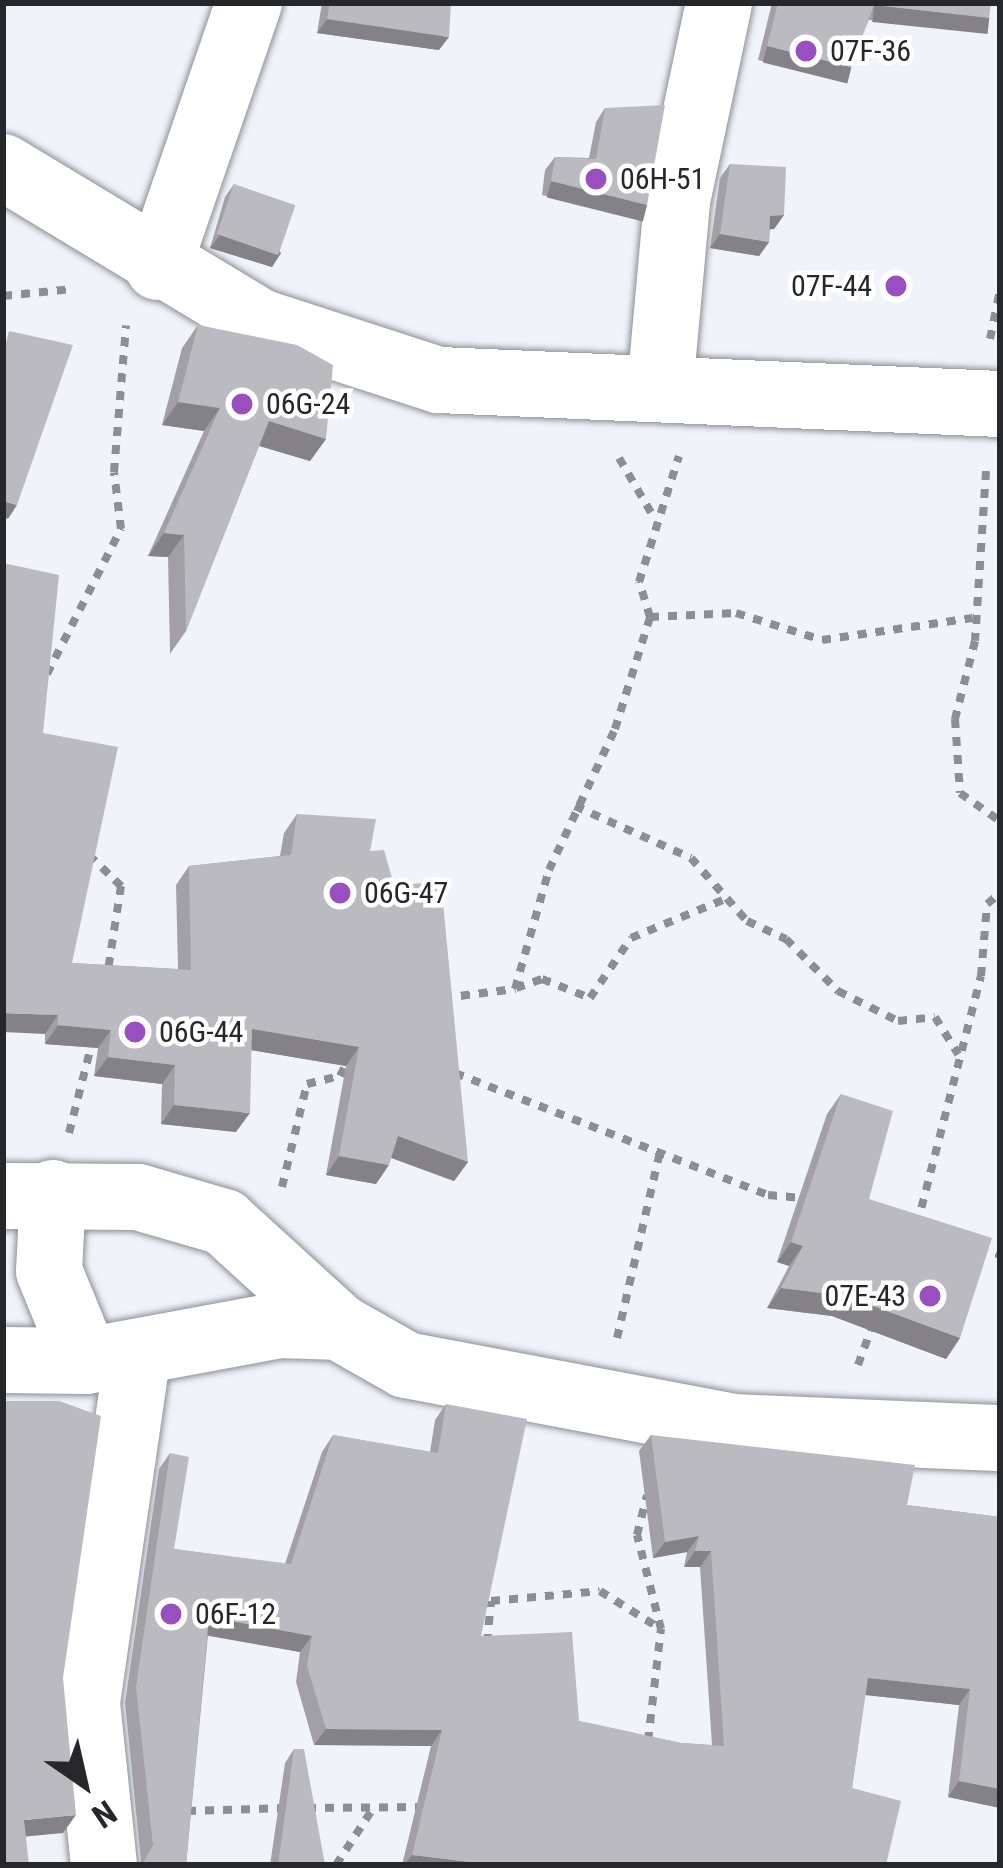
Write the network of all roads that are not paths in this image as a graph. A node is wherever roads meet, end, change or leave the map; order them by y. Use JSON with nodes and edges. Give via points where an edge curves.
{"nodes":[{"id":1,"x":249,"y":3,"type":"edge"},
{"id":2,"x":719,"y":3,"type":"edge"},
{"id":3,"x":3,"y":167,"type":"edge"},
{"id":4,"x":144,"y":290,"type":"junction"},
{"id":5,"x":680,"y":390,"type":"junction"},
{"id":6,"x":999,"y":404,"type":"edge"},
{"id":7,"x":28,"y":1195,"type":"edge"},
{"id":8,"x":339,"y":1327,"type":"junction"},
{"id":9,"x":112,"y":1357,"type":"junction"},
{"id":10,"x":3,"y":1360,"type":"edge"},
{"id":11,"x":1000,"y":1438,"type":"edge"},
{"id":12,"x":98,"y":1848,"type":"edge"}],
"edges":[{"from":1,"to":4,"type":"street"},
{"from":2,"to":5,"type":"street","via":[[677,200]]},
{"from":3,"to":4,"type":"street"},
{"from":4,"to":5,"type":"street","via":[[439,380]]},
{"from":5,"to":6,"type":"street"},
{"from":7,"to":8,"type":"street","via":[[191,1209],[258,1245]]},
{"from":7,"to":9,"type":"street","via":[[49,1271]]},
{"from":8,"to":9,"type":"street","via":[[280,1325]]},
{"from":8,"to":11,"type":"street","via":[[406,1365],[779,1431],[900,1426]]},
{"from":9,"to":10,"type":"street"},
{"from":9,"to":12,"type":"street","via":[[94,1608]]}]}
